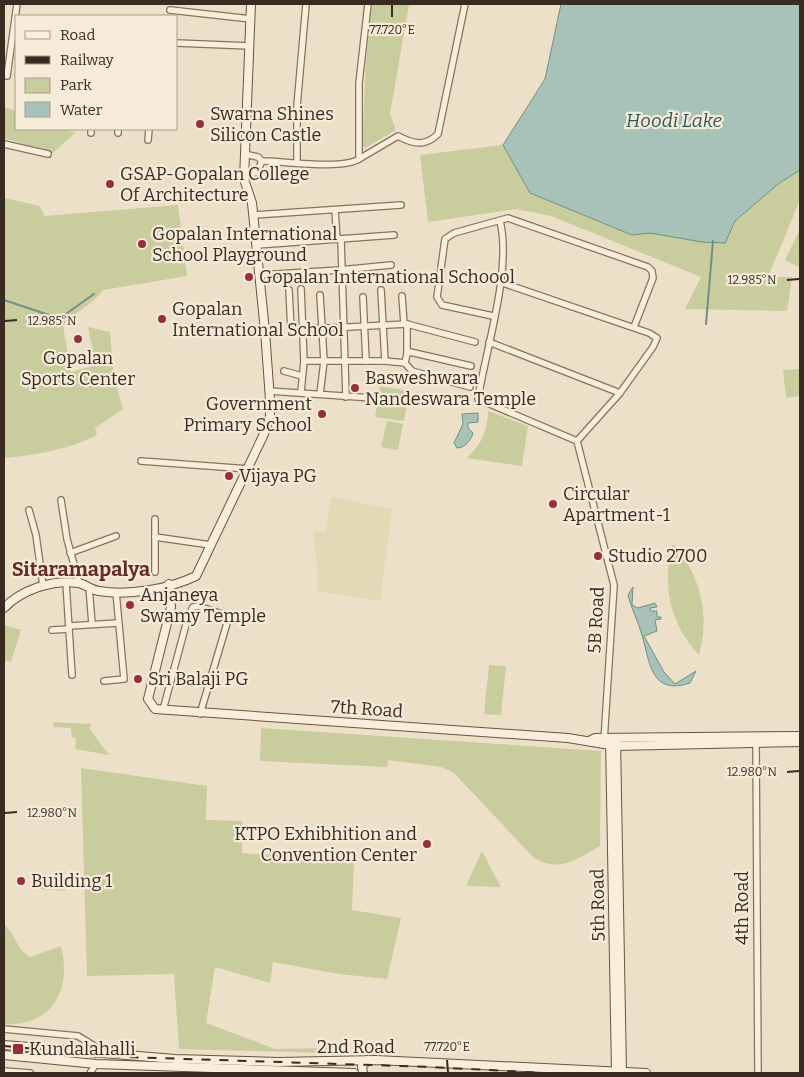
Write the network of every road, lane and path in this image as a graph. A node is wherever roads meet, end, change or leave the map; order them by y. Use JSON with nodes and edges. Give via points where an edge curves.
{"nodes":[{"id":1,"x":251,"y":4,"type":"edge"},
{"id":2,"x":306,"y":4,"type":"edge"},
{"id":3,"x":368,"y":4,"type":"edge"},
{"id":4,"x":465,"y":4,"type":"edge"},
{"id":5,"x":170,"y":10,"type":"dead end"},
{"id":6,"x":15,"y":18,"type":"edge"},
{"id":7,"x":251,"y":19,"type":"junction"},
{"id":8,"x":178,"y":43,"type":"edge"},
{"id":9,"x":250,"y":46,"type":"junction"},
{"id":10,"x":7,"y":76,"type":"dead end"},
{"id":11,"x":149,"y":130,"type":"edge"},
{"id":12,"x":148,"y":140,"type":"dead end"},
{"id":13,"x":4,"y":144,"type":"edge"},
{"id":14,"x":48,"y":154,"type":"dead end"},
{"id":15,"x":244,"y":154,"type":"junction"},
{"id":16,"x":359,"y":159,"type":"junction"},
{"id":17,"x":262,"y":161,"type":"junction"},
{"id":18,"x":297,"y":163,"type":"junction"},
{"id":19,"x":244,"y":176,"type":"junction"},
{"id":20,"x":401,"y":205,"type":"dead end"},
{"id":21,"x":335,"y":210,"type":"junction"},
{"id":22,"x":254,"y":215,"type":"junction"},
{"id":23,"x":500,"y":221,"type":"junction"},
{"id":24,"x":394,"y":235,"type":"dead end"},
{"id":25,"x":256,"y":236,"type":"junction"},
{"id":26,"x":233,"y":238,"type":"dead end"},
{"id":27,"x":339,"y":239,"type":"junction"},
{"id":28,"x":257,"y":245,"type":"junction"},
{"id":29,"x":391,"y":265,"type":"dead end"},
{"id":30,"x":340,"y":270,"type":"junction"},
{"id":31,"x":260,"y":275,"type":"junction"},
{"id":32,"x":500,"y":282,"type":"junction"},
{"id":33,"x":301,"y":289,"type":"dead end"},
{"id":34,"x":289,"y":290,"type":"dead end"},
{"id":35,"x":381,"y":290,"type":"dead end"},
{"id":36,"x":320,"y":295,"type":"dead end"},
{"id":37,"x":363,"y":296,"type":"dead end"},
{"id":38,"x":402,"y":296,"type":"dead end"},
{"id":39,"x":493,"y":316,"type":"junction"},
{"id":40,"x":384,"y":324,"type":"junction"},
{"id":41,"x":406,"y":324,"type":"junction"},
{"id":42,"x":365,"y":326,"type":"junction"},
{"id":43,"x":344,"y":327,"type":"junction"},
{"id":44,"x":634,"y":327,"type":"junction"},
{"id":45,"x":323,"y":329,"type":"junction"},
{"id":46,"x":302,"y":330,"type":"junction"},
{"id":47,"x":475,"y":342,"type":"dead end"},
{"id":48,"x":489,"y":342,"type":"junction"},
{"id":49,"x":407,"y":354,"type":"junction"},
{"id":50,"x":304,"y":360,"type":"junction"},
{"id":51,"x":324,"y":361,"type":"junction"},
{"id":52,"x":346,"y":361,"type":"junction"},
{"id":53,"x":366,"y":361,"type":"junction"},
{"id":54,"x":385,"y":361,"type":"junction"},
{"id":55,"x":405,"y":364,"type":"junction"},
{"id":56,"x":471,"y":366,"type":"dead end"},
{"id":57,"x":284,"y":371,"type":"dead end"},
{"id":58,"x":302,"y":376,"type":"junction"},
{"id":59,"x":470,"y":387,"type":"dead end"},
{"id":60,"x":269,"y":390,"type":"junction"},
{"id":61,"x":301,"y":392,"type":"junction"},
{"id":62,"x":620,"y":393,"type":"junction"},
{"id":63,"x":320,"y":394,"type":"junction"},
{"id":64,"x":346,"y":397,"type":"junction"},
{"id":65,"x":373,"y":398,"type":"dead end"},
{"id":66,"x":577,"y":441,"type":"junction"},
{"id":67,"x":141,"y":461,"type":"dead end"},
{"id":68,"x":249,"y":469,"type":"junction"},
{"id":69,"x":61,"y":500,"type":"dead end"},
{"id":70,"x":29,"y":510,"type":"dead end"},
{"id":71,"x":155,"y":519,"type":"dead end"},
{"id":72,"x":116,"y":536,"type":"dead end"},
{"id":73,"x":155,"y":537,"type":"junction"},
{"id":74,"x":211,"y":545,"type":"junction"},
{"id":75,"x":70,"y":553,"type":"junction"},
{"id":76,"x":155,"y":572,"type":"dead end"},
{"id":77,"x":66,"y":583,"type":"junction"},
{"id":78,"x":79,"y":583,"type":"junction"},
{"id":79,"x":170,"y":584,"type":"junction"},
{"id":80,"x":43,"y":586,"type":"junction"},
{"id":81,"x":89,"y":587,"type":"junction"},
{"id":82,"x":116,"y":592,"type":"junction"},
{"id":83,"x":4,"y":608,"type":"edge"},
{"id":84,"x":118,"y":623,"type":"junction"},
{"id":85,"x":92,"y":624,"type":"junction"},
{"id":86,"x":69,"y":627,"type":"junction"},
{"id":87,"x":52,"y":630,"type":"dead end"},
{"id":88,"x":72,"y":675,"type":"dead end"},
{"id":89,"x":104,"y":681,"type":"dead end"},
{"id":90,"x":163,"y":710,"type":"junction"},
{"id":91,"x":200,"y":714,"type":"junction"},
{"id":92,"x":800,"y":736,"type":"edge"},
{"id":93,"x":756,"y":740,"type":"junction"},
{"id":94,"x":610,"y":742,"type":"junction"},
{"id":95,"x":800,"y":742,"type":"edge"},
{"id":96,"x":4,"y":1029,"type":"edge"},
{"id":97,"x":4,"y":1045,"type":"edge"},
{"id":98,"x":96,"y":1054,"type":"junction"},
{"id":99,"x":4,"y":1055,"type":"edge"},
{"id":100,"x":368,"y":1060,"type":"junction"},
{"id":101,"x":354,"y":1061,"type":"junction"},
{"id":102,"x":96,"y":1064,"type":"junction"},
{"id":103,"x":4,"y":1071,"type":"edge"},
{"id":104,"x":278,"y":1071,"type":"edge"},
{"id":105,"x":619,"y":1072,"type":"edge"},
{"id":106,"x":30,"y":1073,"type":"edge"},
{"id":107,"x":90,"y":1073,"type":"edge"},
{"id":108,"x":355,"y":1073,"type":"edge"},
{"id":109,"x":363,"y":1073,"type":"edge"},
{"id":110,"x":646,"y":1073,"type":"edge"},
{"id":111,"x":758,"y":1073,"type":"edge"}],
"edges":[{"from":1,"to":7,"type":"street"},
{"from":2,"to":18,"type":"street","via":[[297,106]]},
{"from":3,"to":16,"type":"street","via":[[359,83]]},
{"from":4,"to":16,"type":"street","via":[[438,134],[425,144],[398,136]]},
{"from":5,"to":7,"type":"street"},
{"from":6,"to":10,"type":"street"},
{"from":7,"to":9,"type":"street"},
{"from":8,"to":9,"type":"street"},
{"from":9,"to":15,"type":"street"},
{"from":11,"to":12,"type":"street"},
{"from":13,"to":14,"type":"street"},
{"from":15,"to":17,"type":"street"},
{"from":15,"to":19,"type":"street"},
{"from":16,"to":18,"type":"street","via":[[348,163]]},
{"from":17,"to":18,"type":"street"},
{"from":17,"to":19,"type":"street","via":[[257,172]]},
{"from":19,"to":22,"type":"street"},
{"from":20,"to":21,"type":"street"},
{"from":21,"to":22,"type":"street"},
{"from":21,"to":27,"type":"street"},
{"from":22,"to":25,"type":"street"},
{"from":23,"to":32,"type":"street","via":[[504,236]]},
{"from":23,"to":39,"type":"street","via":[[454,233],[445,239],[437,297],[442,306]]},
{"from":23,"to":44,"type":"street","via":[[518,219],[648,267],[653,278]]},
{"from":24,"to":27,"type":"street"},
{"from":25,"to":26,"type":"street"},
{"from":25,"to":28,"type":"street"},
{"from":27,"to":28,"type":"street"},
{"from":27,"to":30,"type":"street"},
{"from":28,"to":31,"type":"street"},
{"from":29,"to":30,"type":"street"},
{"from":30,"to":31,"type":"street"},
{"from":30,"to":43,"type":"street"},
{"from":31,"to":60,"type":"street"},
{"from":32,"to":39,"type":"street"},
{"from":32,"to":44,"type":"street"},
{"from":33,"to":46,"type":"street"},
{"from":34,"to":46,"type":"street","via":[[291,330]]},
{"from":35,"to":40,"type":"street"},
{"from":36,"to":45,"type":"street"},
{"from":37,"to":42,"type":"street"},
{"from":38,"to":41,"type":"street"},
{"from":39,"to":48,"type":"street"},
{"from":40,"to":41,"type":"street"},
{"from":40,"to":42,"type":"street"},
{"from":40,"to":54,"type":"street"},
{"from":41,"to":47,"type":"street"},
{"from":41,"to":49,"type":"street"},
{"from":42,"to":43,"type":"street"},
{"from":42,"to":53,"type":"street"},
{"from":43,"to":45,"type":"street"},
{"from":43,"to":52,"type":"street"},
{"from":44,"to":62,"type":"street","via":[[656,338]]},
{"from":45,"to":46,"type":"street"},
{"from":45,"to":51,"type":"street"},
{"from":46,"to":50,"type":"street"},
{"from":48,"to":62,"type":"street"},
{"from":48,"to":66,"type":"street","via":[[478,399]]},
{"from":49,"to":55,"type":"street"},
{"from":49,"to":56,"type":"street","via":[[410,352]]},
{"from":50,"to":51,"type":"street"},
{"from":50,"to":58,"type":"street"},
{"from":51,"to":52,"type":"street"},
{"from":51,"to":63,"type":"street"},
{"from":52,"to":53,"type":"street"},
{"from":52,"to":64,"type":"street"},
{"from":53,"to":54,"type":"street"},
{"from":54,"to":55,"type":"street"},
{"from":55,"to":59,"type":"street","via":[[412,372]]},
{"from":57,"to":58,"type":"street"},
{"from":58,"to":61,"type":"street"},
{"from":60,"to":61,"type":"street"},
{"from":60,"to":68,"type":"street","via":[[268,423]]},
{"from":61,"to":63,"type":"street"},
{"from":62,"to":66,"type":"street"},
{"from":63,"to":64,"type":"street"},
{"from":64,"to":65,"type":"street"},
{"from":66,"to":94,"type":"street","name":"5B Road","via":[[614,585]]},
{"from":67,"to":68,"type":"street"},
{"from":68,"to":74,"type":"street"},
{"from":69,"to":75,"type":"street"},
{"from":70,"to":80,"type":"street"},
{"from":71,"to":73,"type":"street"},
{"from":72,"to":75,"type":"street"},
{"from":73,"to":74,"type":"street"},
{"from":73,"to":76,"type":"street"},
{"from":74,"to":79,"type":"street","via":[[196,576]]},
{"from":75,"to":78,"type":"street"},
{"from":77,"to":78,"type":"street"},
{"from":77,"to":80,"type":"street"},
{"from":77,"to":86,"type":"street"},
{"from":78,"to":81,"type":"street"},
{"from":79,"to":82,"type":"street"},
{"from":79,"to":90,"type":"street","via":[[171,607],[148,699],[156,709]]},
{"from":80,"to":83,"type":"street","via":[[27,591]]},
{"from":81,"to":82,"type":"street"},
{"from":81,"to":85,"type":"street"},
{"from":82,"to":84,"type":"street"},
{"from":84,"to":85,"type":"street"},
{"from":84,"to":89,"type":"street","via":[[124,679]]},
{"from":85,"to":86,"type":"street"},
{"from":86,"to":87,"type":"street"},
{"from":86,"to":88,"type":"street"},
{"from":90,"to":91,"type":"street","name":"7th Road"},
{"from":90,"to":91,"type":"street","via":[[188,617],[193,607],[198,606],[228,616]]},
{"from":91,"to":94,"type":"street","name":"7th Road","via":[[590,741],[594,744]]},
{"from":92,"to":93,"type":"street","name":"7th Road"},
{"from":93,"to":94,"type":"street","name":"7th Road"},
{"from":93,"to":95,"type":"street","name":"7th Road"},
{"from":93,"to":111,"type":"street","name":"4th Road"},
{"from":94,"to":105,"type":"street","name":"5th Road"},
{"from":96,"to":98,"type":"street","via":[[78,1036],[96,1047]]},
{"from":97,"to":98,"type":"street","name":"2nd Road"},
{"from":98,"to":101,"type":"street","name":"2nd Road","via":[[216,1060]]},
{"from":99,"to":102,"type":"street","name":"2nd Road"},
{"from":100,"to":101,"type":"street","name":"2nd Road"},
{"from":100,"to":105,"type":"street","name":"2nd Road"},
{"from":100,"to":109,"type":"street","via":[[362,1066]]},
{"from":101,"to":108,"type":"street","via":[[358,1067]]},
{"from":102,"to":104,"type":"street","name":"2nd Road"},
{"from":102,"to":107,"type":"street"},
{"from":103,"to":106,"type":"street"},
{"from":104,"to":108,"type":"street","name":"2nd Road"},
{"from":105,"to":110,"type":"street","name":"2nd Road"}]}
